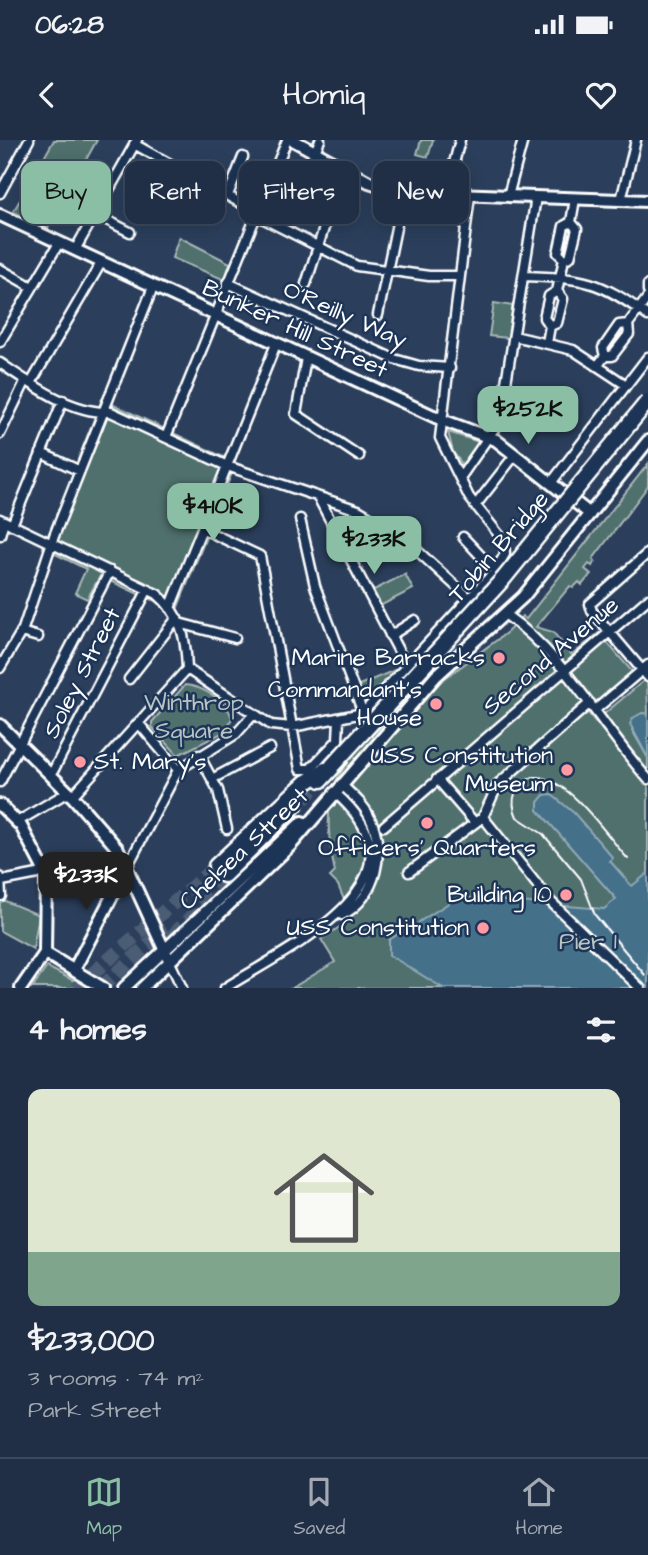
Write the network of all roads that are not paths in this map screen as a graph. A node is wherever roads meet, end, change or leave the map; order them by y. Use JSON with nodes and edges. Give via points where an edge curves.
{"nodes":[{"id":1,"x":29,"y":140,"type":"edge"},
{"id":2,"x":287,"y":140,"type":"edge"},
{"id":3,"x":293,"y":140,"type":"edge"},
{"id":4,"x":320,"y":140,"type":"edge"},
{"id":5,"x":460,"y":140,"type":"edge"},
{"id":6,"x":523,"y":140,"type":"edge"},
{"id":7,"x":636,"y":140,"type":"edge"},
{"id":8,"x":136,"y":142,"type":"edge"},
{"id":9,"x":315,"y":152,"type":"junction"},
{"id":10,"x":243,"y":157,"type":"dead end"},
{"id":11,"x":168,"y":161,"type":"edge"},
{"id":12,"x":278,"y":161,"type":"edge"},
{"id":13,"x":455,"y":161,"type":"edge"},
{"id":14,"x":373,"y":182,"type":"edge"},
{"id":15,"x":111,"y":186,"type":"edge"},
{"id":16,"x":0,"y":193,"type":"edge"},
{"id":17,"x":225,"y":193,"type":"edge"},
{"id":18,"x":228,"y":195,"type":"junction"},
{"id":19,"x":470,"y":195,"type":"joint"},
{"id":20,"x":508,"y":196,"type":"junction"},
{"id":21,"x":536,"y":197,"type":"junction"},
{"id":22,"x":575,"y":199,"type":"junction"},
{"id":23,"x":621,"y":200,"type":"junction"},
{"id":24,"x":648,"y":201,"type":"edge"},
{"id":25,"x":239,"y":202,"type":"edge"},
{"id":26,"x":0,"y":215,"type":"edge"},
{"id":27,"x":111,"y":220,"type":"edge"},
{"id":28,"x":571,"y":222,"type":"junction"},
{"id":29,"x":89,"y":224,"type":"edge"},
{"id":30,"x":252,"y":224,"type":"edge"},
{"id":31,"x":279,"y":224,"type":"edge"},
{"id":32,"x":326,"y":224,"type":"edge"},
{"id":33,"x":397,"y":224,"type":"edge"},
{"id":34,"x":127,"y":227,"type":"dead end"},
{"id":35,"x":560,"y":242,"type":"junction"},
{"id":36,"x":59,"y":243,"type":"junction"},
{"id":37,"x":574,"y":244,"type":"junction"},
{"id":38,"x":320,"y":245,"type":"junction"},
{"id":39,"x":75,"y":250,"type":"junction"},
{"id":40,"x":564,"y":259,"type":"junction"},
{"id":41,"x":102,"y":263,"type":"junction"},
{"id":42,"x":0,"y":270,"type":"edge"},
{"id":43,"x":388,"y":271,"type":"junction"},
{"id":44,"x":460,"y":276,"type":"junction"},
{"id":45,"x":524,"y":276,"type":"junction"},
{"id":46,"x":561,"y":277,"type":"junction"},
{"id":47,"x":228,"y":283,"type":"junction"},
{"id":48,"x":306,"y":284,"type":"dead end"},
{"id":49,"x":648,"y":285,"type":"edge"},
{"id":50,"x":153,"y":286,"type":"junction"},
{"id":51,"x":32,"y":287,"type":"junction"},
{"id":52,"x":557,"y":291,"type":"junction"},
{"id":53,"x":648,"y":291,"type":"edge"},
{"id":54,"x":648,"y":296,"type":"edge"},
{"id":55,"x":638,"y":311,"type":"junction"},
{"id":56,"x":378,"y":314,"type":"dead end"},
{"id":57,"x":215,"y":315,"type":"junction"},
{"id":58,"x":648,"y":316,"type":"edge"},
{"id":59,"x":550,"y":326,"type":"junction"},
{"id":60,"x":514,"y":336,"type":"junction"},
{"id":61,"x":0,"y":342,"type":"edge"},
{"id":62,"x":547,"y":343,"type":"junction"},
{"id":63,"x":276,"y":344,"type":"junction"},
{"id":64,"x":648,"y":357,"type":"edge"},
{"id":65,"x":306,"y":358,"type":"junction"},
{"id":66,"x":0,"y":363,"type":"edge"},
{"id":67,"x":598,"y":365,"type":"junction"},
{"id":68,"x":450,"y":368,"type":"junction"},
{"id":69,"x":28,"y":381,"type":"junction"},
{"id":70,"x":626,"y":385,"type":"junction"},
{"id":71,"x":63,"y":400,"type":"junction"},
{"id":72,"x":648,"y":400,"type":"edge"},
{"id":73,"x":104,"y":413,"type":"junction"},
{"id":74,"x":500,"y":420,"type":"junction"},
{"id":75,"x":442,"y":421,"type":"junction"},
{"id":76,"x":567,"y":422,"type":"dead end"},
{"id":77,"x":0,"y":434,"type":"edge"},
{"id":78,"x":488,"y":436,"type":"junction"},
{"id":79,"x":166,"y":437,"type":"junction"},
{"id":80,"x":648,"y":441,"type":"edge"},
{"id":81,"x":41,"y":453,"type":"junction"},
{"id":82,"x":515,"y":455,"type":"junction"},
{"id":83,"x":359,"y":456,"type":"dead end"},
{"id":84,"x":227,"y":467,"type":"junction"},
{"id":85,"x":80,"y":471,"type":"junction"},
{"id":86,"x":460,"y":478,"type":"junction"},
{"id":87,"x":551,"y":483,"type":"junction"},
{"id":88,"x":318,"y":497,"type":"junction"},
{"id":89,"x":475,"y":506,"type":"junction"},
{"id":90,"x":590,"y":514,"type":"junction"},
{"id":91,"x":300,"y":519,"type":"dead end"},
{"id":92,"x":377,"y":520,"type":"junction"},
{"id":93,"x":6,"y":521,"type":"edge"},
{"id":94,"x":203,"y":529,"type":"junction"},
{"id":95,"x":0,"y":535,"type":"edge"},
{"id":96,"x":463,"y":537,"type":"dead end"},
{"id":97,"x":52,"y":543,"type":"junction"},
{"id":98,"x":345,"y":550,"type":"junction"},
{"id":99,"x":647,"y":556,"type":"edge"},
{"id":100,"x":110,"y":571,"type":"junction"},
{"id":101,"x":495,"y":571,"type":"junction"},
{"id":102,"x":148,"y":589,"type":"junction"},
{"id":103,"x":470,"y":599,"type":"junction"},
{"id":104,"x":648,"y":599,"type":"edge"},
{"id":105,"x":170,"y":608,"type":"junction"},
{"id":106,"x":506,"y":615,"type":"junction"},
{"id":107,"x":178,"y":620,"type":"junction"},
{"id":108,"x":415,"y":620,"type":"dead end"},
{"id":109,"x":610,"y":631,"type":"junction"},
{"id":110,"x":21,"y":632,"type":"junction"},
{"id":111,"x":390,"y":636,"type":"junction"},
{"id":112,"x":38,"y":637,"type":"dead end"},
{"id":113,"x":236,"y":638,"type":"dead end"},
{"id":114,"x":407,"y":667,"type":"junction"},
{"id":115,"x":0,"y":668,"type":"edge"},
{"id":116,"x":187,"y":669,"type":"junction"},
{"id":117,"x":646,"y":670,"type":"edge"},
{"id":118,"x":564,"y":671,"type":"junction"},
{"id":119,"x":129,"y":679,"type":"dead end"},
{"id":120,"x":592,"y":707,"type":"junction"},
{"id":121,"x":363,"y":713,"type":"junction"},
{"id":122,"x":253,"y":715,"type":"junction"},
{"id":123,"x":339,"y":719,"type":"junction"},
{"id":124,"x":0,"y":725,"type":"edge"},
{"id":125,"x":140,"y":725,"type":"junction"},
{"id":126,"x":292,"y":727,"type":"junction"},
{"id":127,"x":20,"y":744,"type":"junction"},
{"id":128,"x":270,"y":748,"type":"dead end"},
{"id":129,"x":199,"y":755,"type":"junction"},
{"id":130,"x":178,"y":770,"type":"junction"},
{"id":131,"x":51,"y":775,"type":"junction"},
{"id":132,"x":212,"y":779,"type":"junction"},
{"id":133,"x":311,"y":779,"type":"junction"},
{"id":134,"x":437,"y":779,"type":"junction"},
{"id":135,"x":648,"y":779,"type":"edge"},
{"id":136,"x":0,"y":782,"type":"edge"},
{"id":137,"x":335,"y":791,"type":"junction"},
{"id":138,"x":70,"y":794,"type":"junction"},
{"id":139,"x":0,"y":805,"type":"edge"},
{"id":140,"x":479,"y":820,"type":"junction"},
{"id":141,"x":17,"y":822,"type":"junction"},
{"id":142,"x":384,"y":826,"type":"dead end"},
{"id":143,"x":227,"y":829,"type":"dead end"},
{"id":144,"x":126,"y":869,"type":"junction"},
{"id":145,"x":45,"y":870,"type":"junction"},
{"id":146,"x":220,"y":871,"type":"tunnel mouth"},
{"id":147,"x":409,"y":872,"type":"dead end"},
{"id":148,"x":1,"y":879,"type":"edge"},
{"id":149,"x":1,"y":896,"type":"edge"},
{"id":150,"x":46,"y":953,"type":"junction"},
{"id":151,"x":167,"y":957,"type":"junction"},
{"id":152,"x":74,"y":970,"type":"junction"},
{"id":153,"x":21,"y":988,"type":"edge"},
{"id":154,"x":103,"y":988,"type":"edge"},
{"id":155,"x":124,"y":988,"type":"edge"},
{"id":156,"x":142,"y":988,"type":"edge"},
{"id":157,"x":182,"y":988,"type":"edge"},
{"id":158,"x":225,"y":988,"type":"edge"},
{"id":159,"x":640,"y":988,"type":"edge"}],
"edges":[{"from":1,"to":16,"type":"street"},
{"from":2,"to":12,"type":"street"},
{"from":3,"to":9,"type":"main road"},
{"from":4,"to":9,"type":"street"},
{"from":5,"to":13,"type":"street"},
{"from":6,"to":20,"type":"street"},
{"from":7,"to":23,"type":"street"},
{"from":8,"to":11,"type":"street"},
{"from":8,"to":15,"type":"street"},
{"from":9,"to":14,"type":"main road"},
{"from":10,"to":18,"type":"street"},
{"from":17,"to":18,"type":"street"},
{"from":18,"to":25,"type":"street"},
{"from":19,"to":20,"type":"main road"},
{"from":19,"to":44,"type":"street"},
{"from":20,"to":21,"type":"main road"},
{"from":21,"to":22,"type":"main road"},
{"from":21,"to":45,"type":"street"},
{"from":22,"to":23,"type":"main road"},
{"from":22,"to":28,"type":"street"},
{"from":23,"to":24,"type":"main road"},
{"from":26,"to":36,"type":"main road","name":"Bunker Hill Street"},
{"from":27,"to":34,"type":"street"},
{"from":28,"to":35,"type":"street","via":[[564,226]]},
{"from":28,"to":37,"type":"street","via":[[577,229]]},
{"from":29,"to":39,"type":"street"},
{"from":30,"to":47,"type":"street"},
{"from":31,"to":38,"type":"street"},
{"from":32,"to":38,"type":"street"},
{"from":33,"to":43,"type":"street"},
{"from":35,"to":37,"type":"street"},
{"from":35,"to":40,"type":"street","via":[[558,253]]},
{"from":36,"to":39,"type":"main road","name":"Bunker Hill Street"},
{"from":36,"to":51,"type":"street"},
{"from":37,"to":40,"type":"street","via":[[570,257]]},
{"from":38,"to":43,"type":"street","via":[[357,266]]},
{"from":38,"to":48,"type":"street"},
{"from":39,"to":41,"type":"main road","name":"Bunker Hill Street"},
{"from":40,"to":46,"type":"street"},
{"from":41,"to":50,"type":"main road","name":"Bunker Hill Street"},
{"from":41,"to":69,"type":"street"},
{"from":42,"to":51,"type":"street"},
{"from":43,"to":44,"type":"street"},
{"from":43,"to":56,"type":"street"},
{"from":44,"to":68,"type":"street"},
{"from":45,"to":46,"type":"street"},
{"from":45,"to":60,"type":"street"},
{"from":46,"to":52,"type":"street"},
{"from":46,"to":55,"type":"street","via":[[603,286]]},
{"from":47,"to":57,"type":"street"},
{"from":47,"to":68,"type":"street","name":"O'Reilly Way","via":[[394,359]]},
{"from":49,"to":53,"type":"street"},
{"from":50,"to":57,"type":"main road","name":"Bunker Hill Street"},
{"from":50,"to":73,"type":"street"},
{"from":51,"to":61,"type":"street"},
{"from":52,"to":59,"type":"street","via":[[549,296],[544,318]]},
{"from":52,"to":59,"type":"street","via":[[563,299],[557,323]]},
{"from":54,"to":55,"type":"street"},
{"from":55,"to":58,"type":"street"},
{"from":55,"to":67,"type":"street","via":[[628,324],[617,327]]},
{"from":57,"to":63,"type":"main road","name":"Bunker Hill Street"},
{"from":57,"to":79,"type":"street"},
{"from":59,"to":62,"type":"street"},
{"from":60,"to":62,"type":"street"},
{"from":60,"to":74,"type":"street"},
{"from":62,"to":67,"type":"street","via":[[582,354]]},
{"from":63,"to":65,"type":"main road","name":"Bunker Hill Street"},
{"from":63,"to":84,"type":"street"},
{"from":64,"to":70,"type":"street"},
{"from":65,"to":75,"type":"main road","name":"Bunker Hill Street"},
{"from":65,"to":83,"type":"street","via":[[296,414]]},
{"from":66,"to":69,"type":"street"},
{"from":67,"to":70,"type":"street"},
{"from":68,"to":75,"type":"street"},
{"from":69,"to":71,"type":"street"},
{"from":69,"to":77,"type":"street"},
{"from":70,"to":87,"type":"street"},
{"from":71,"to":73,"type":"street"},
{"from":71,"to":81,"type":"street"},
{"from":72,"to":133,"type":"highway","name":"Tobin Bridge","bridge":true,"via":[[494,589]]},
{"from":72,"to":133,"type":"highway","name":"Tobin Bridge","bridge":true,"via":[[504,578],[332,766]]},
{"from":73,"to":79,"type":"street"},
{"from":73,"to":85,"type":"street"},
{"from":74,"to":76,"type":"street","via":[[536,397]]},
{"from":74,"to":78,"type":"street"},
{"from":75,"to":78,"type":"main road","name":"Bunker Hill Street"},
{"from":75,"to":86,"type":"street","via":[[440,438]]},
{"from":78,"to":82,"type":"main road","name":"Bunker Hill Street"},
{"from":78,"to":86,"type":"street"},
{"from":79,"to":84,"type":"street"},
{"from":80,"to":90,"type":"main road","name":"Chelsea Street"},
{"from":81,"to":85,"type":"street"},
{"from":81,"to":93,"type":"street"},
{"from":82,"to":87,"type":"main road","name":"Bunker Hill Street"},
{"from":82,"to":89,"type":"street"},
{"from":84,"to":88,"type":"street"},
{"from":84,"to":94,"type":"street"},
{"from":85,"to":97,"type":"street"},
{"from":86,"to":89,"type":"street"},
{"from":87,"to":90,"type":"main road","name":"Bunker Hill Street"},
{"from":88,"to":92,"type":"street","via":[[351,506]]},
{"from":88,"to":98,"type":"street"},
{"from":89,"to":101,"type":"street","via":[[505,545]]},
{"from":90,"to":106,"type":"main road","name":"Chelsea Street"},
{"from":91,"to":121,"type":"street","via":[[315,586]]},
{"from":92,"to":98,"type":"street"},
{"from":92,"to":103,"type":"street","via":[[398,533]]},
{"from":93,"to":95,"type":"street"},
{"from":93,"to":97,"type":"street"},
{"from":94,"to":105,"type":"street"},
{"from":94,"to":126,"type":"street","via":[[260,556]]},
{"from":96,"to":101,"type":"street"},
{"from":97,"to":100,"type":"street"},
{"from":97,"to":110,"type":"street"},
{"from":98,"to":111,"type":"street"},
{"from":99,"to":109,"type":"street","via":[[590,604]]},
{"from":100,"to":102,"type":"street"},
{"from":100,"to":127,"type":"street"},
{"from":101,"to":103,"type":"street"},
{"from":102,"to":105,"type":"street"},
{"from":102,"to":131,"type":"street","name":"Soley Street"},
{"from":103,"to":114,"type":"street"},
{"from":104,"to":109,"type":"street","name":"Second Avenue"},
{"from":105,"to":107,"type":"street"},
{"from":106,"to":118,"type":"street"},
{"from":106,"to":137,"type":"main road","name":"Chelsea Street","via":[[436,676]]},
{"from":107,"to":113,"type":"street"},
{"from":107,"to":116,"type":"street","via":[[185,636]]},
{"from":107,"to":119,"type":"street"},
{"from":108,"to":111,"type":"street"},
{"from":109,"to":117,"type":"street"},
{"from":109,"to":118,"type":"street","name":"Second Avenue"},
{"from":110,"to":112,"type":"street"},
{"from":110,"to":115,"type":"street"},
{"from":111,"to":114,"type":"street"},
{"from":114,"to":121,"type":"street"},
{"from":116,"to":122,"type":"street"},
{"from":116,"to":125,"type":"street"},
{"from":117,"to":120,"type":"street"},
{"from":118,"to":120,"type":"street"},
{"from":118,"to":134,"type":"street","name":"Second Avenue"},
{"from":120,"to":135,"type":"street"},
{"from":120,"to":140,"type":"street","via":[[498,784]]},
{"from":121,"to":123,"type":"street"},
{"from":122,"to":126,"type":"street","via":[[271,725]]},
{"from":122,"to":129,"type":"street","via":[[236,734]]},
{"from":123,"to":126,"type":"street"},
{"from":123,"to":133,"type":"street","via":[[338,740],[311,768]]},
{"from":124,"to":127,"type":"main road"},
{"from":125,"to":130,"type":"street"},
{"from":125,"to":138,"type":"street"},
{"from":126,"to":133,"type":"street","via":[[297,765]]},
{"from":127,"to":131,"type":"main road"},
{"from":127,"to":136,"type":"street"},
{"from":128,"to":132,"type":"street"},
{"from":129,"to":130,"type":"street"},
{"from":129,"to":132,"type":"street"},
{"from":130,"to":144,"type":"street"},
{"from":131,"to":138,"type":"main road"},
{"from":132,"to":143,"type":"street"},
{"from":133,"to":146,"type":"highway"},
{"from":134,"to":140,"type":"street"},
{"from":134,"to":142,"type":"street","name":"Second Avenue"},
{"from":137,"to":151,"type":"main road","name":"Chelsea Street","via":[[290,846]]},
{"from":137,"to":158,"type":"street","via":[[359,816],[370,852],[362,888],[336,917]]},
{"from":138,"to":141,"type":"street"},
{"from":138,"to":144,"type":"main road","via":[[118,849]]},
{"from":139,"to":141,"type":"main road"},
{"from":140,"to":147,"type":"street"},
{"from":140,"to":159,"type":"street","via":[[587,941]]},
{"from":141,"to":145,"type":"main road"},
{"from":144,"to":145,"type":"street","via":[[110,858]]},
{"from":144,"to":151,"type":"main road"},
{"from":144,"to":152,"type":"main road"},
{"from":145,"to":148,"type":"street"},
{"from":145,"to":150,"type":"main road"},
{"from":148,"to":149,"type":"street"},
{"from":150,"to":152,"type":"main road"},
{"from":150,"to":153,"type":"main road"},
{"from":151,"to":155,"type":"main road","name":"Chelsea Street"},
{"from":151,"to":156,"type":"main road","name":"Chelsea Street"},
{"from":151,"to":157,"type":"street"},
{"from":152,"to":154,"type":"main road"}]}
